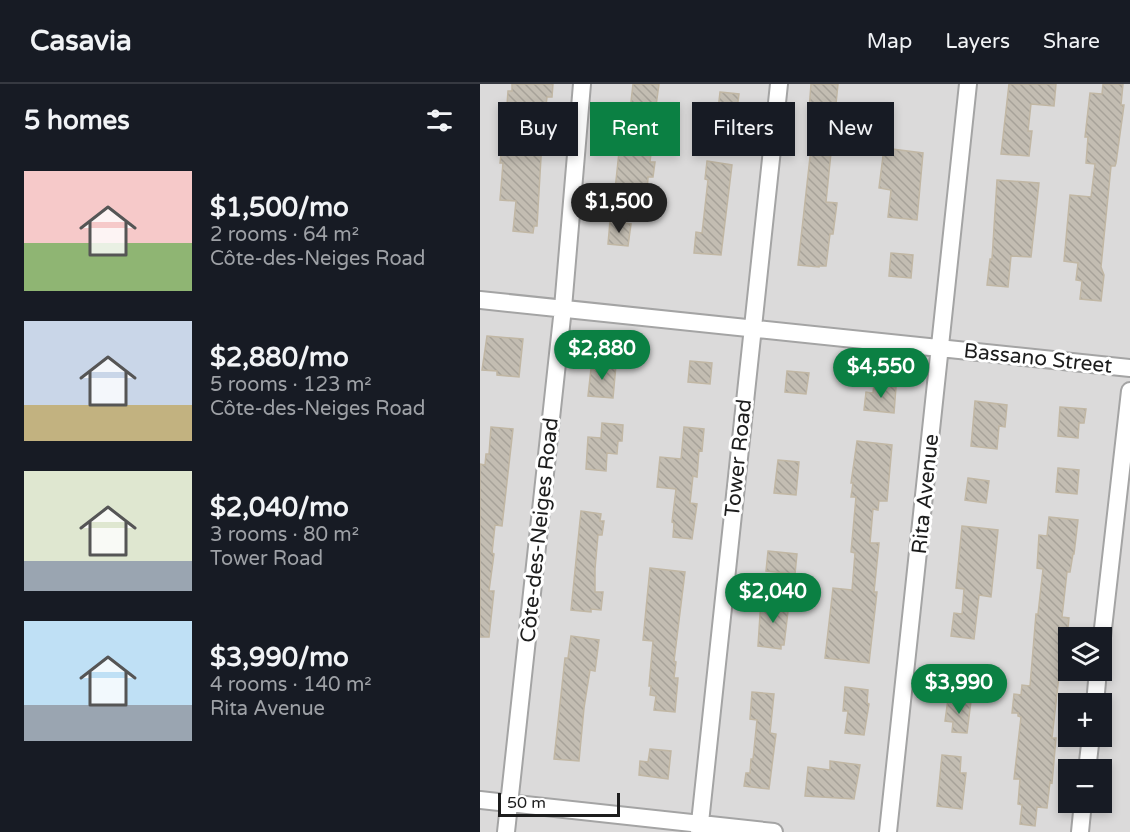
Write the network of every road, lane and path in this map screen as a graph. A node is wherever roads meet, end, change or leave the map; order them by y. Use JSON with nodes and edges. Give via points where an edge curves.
{"nodes":[{"id":1,"x":582,"y":84,"type":"edge"},
{"id":2,"x":779,"y":84,"type":"edge"},
{"id":3,"x":968,"y":84,"type":"edge"},
{"id":4,"x":480,"y":300,"type":"edge"},
{"id":5,"x":563,"y":308,"type":"junction"},
{"id":6,"x":751,"y":329,"type":"junction"},
{"id":7,"x":941,"y":348,"type":"junction"},
{"id":8,"x":1130,"y":368,"type":"edge"},
{"id":9,"x":1130,"y":391,"type":"edge"},
{"id":10,"x":1103,"y":627,"type":"edge"},
{"id":11,"x":480,"y":800,"type":"edge"},
{"id":12,"x":509,"y":804,"type":"junction"},
{"id":13,"x":1082,"y":813,"type":"edge"},
{"id":14,"x":699,"y":829,"type":"edge"},
{"id":15,"x":506,"y":832,"type":"edge"},
{"id":16,"x":774,"y":832,"type":"edge"},
{"id":17,"x":888,"y":832,"type":"edge"},
{"id":18,"x":1080,"y":832,"type":"edge"}],
"edges":[{"from":1,"to":5,"type":"street","name":"Côte-des-Neiges Road"},
{"from":2,"to":6,"type":"street","name":"Tower Road"},
{"from":3,"to":7,"type":"street","name":"Rita Avenue"},
{"from":4,"to":5,"type":"street","name":"Bassano Street"},
{"from":5,"to":6,"type":"street","name":"Bassano Street"},
{"from":5,"to":12,"type":"street","name":"Côte-des-Neiges Road"},
{"from":6,"to":7,"type":"street","name":"Bassano Street"},
{"from":6,"to":14,"type":"street","name":"Tower Road"},
{"from":7,"to":8,"type":"street","name":"Bassano Street"},
{"from":7,"to":17,"type":"street","name":"Rita Avenue"},
{"from":9,"to":10,"type":"street"},
{"from":11,"to":12,"type":"street"},
{"from":12,"to":14,"type":"street"},
{"from":12,"to":15,"type":"street","name":"Côte-des-Neiges Road"},
{"from":13,"to":18,"type":"street"},
{"from":14,"to":16,"type":"street"}]}
